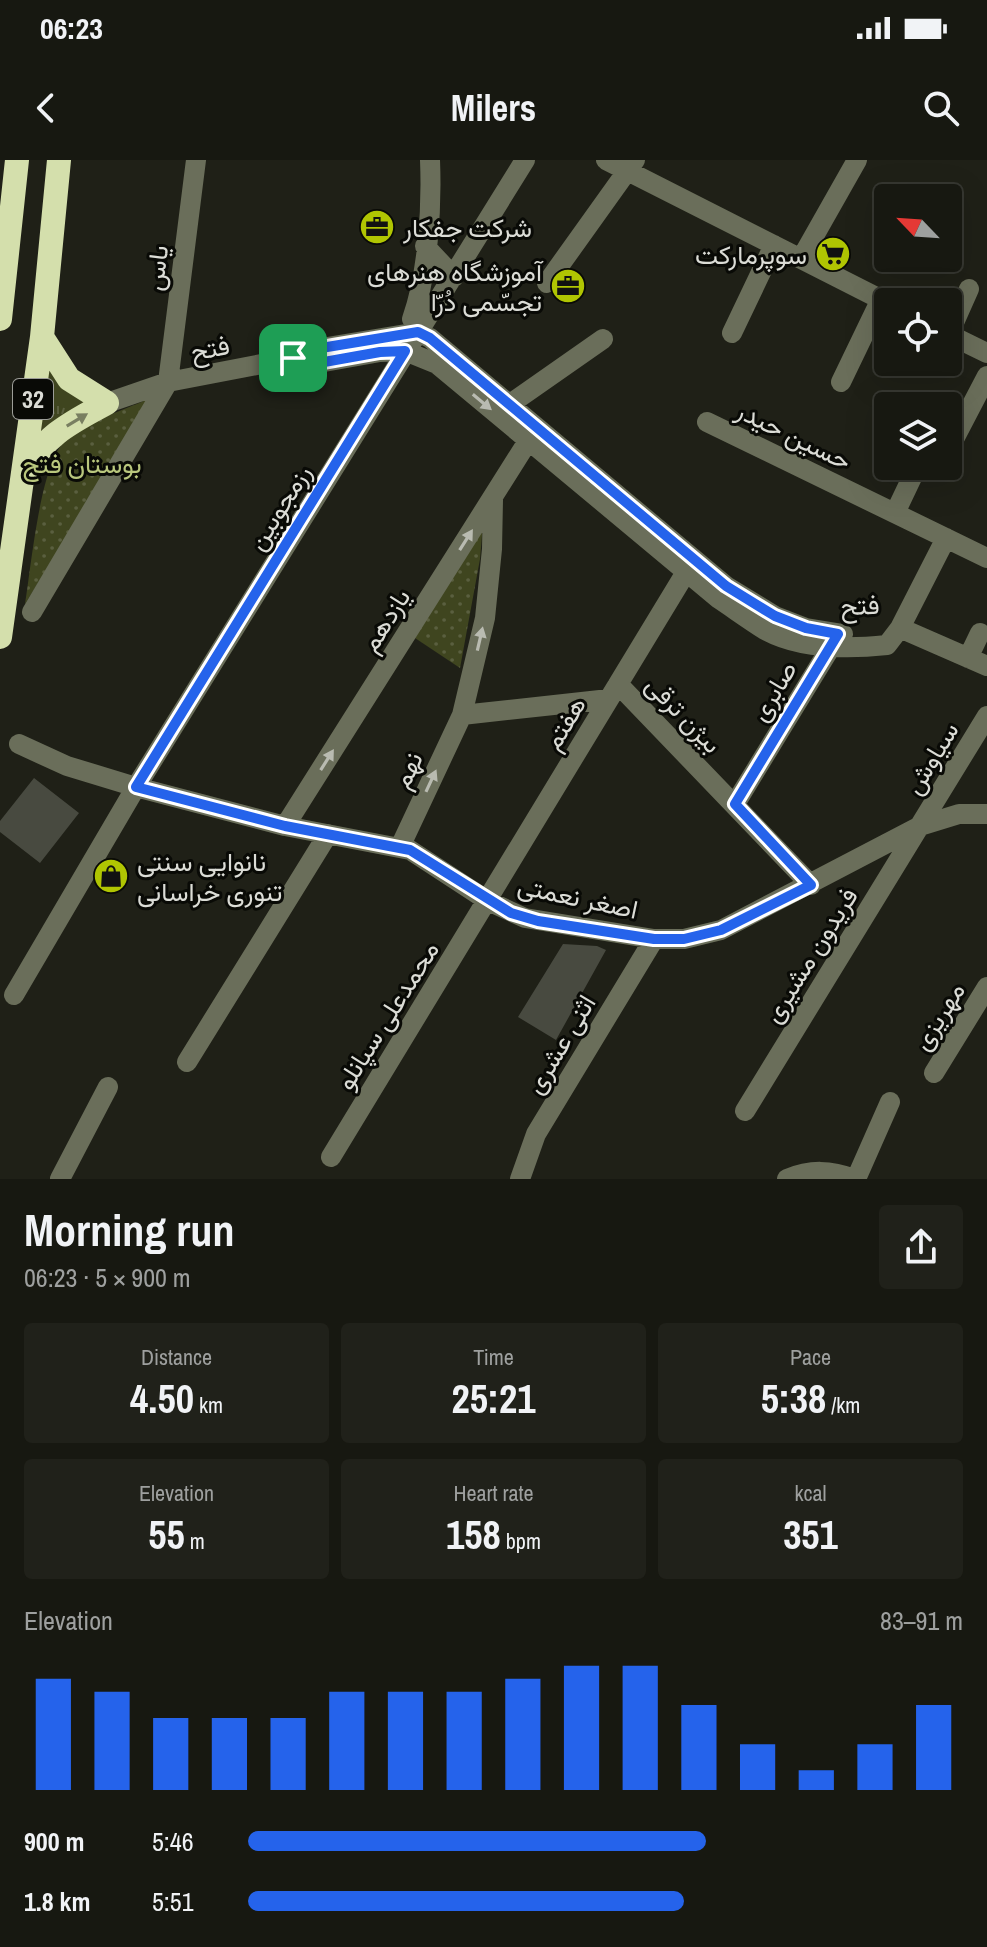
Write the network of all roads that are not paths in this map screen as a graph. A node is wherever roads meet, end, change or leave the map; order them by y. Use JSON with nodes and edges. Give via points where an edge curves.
{"nodes":[{"id":1,"x":16,"y":160,"type":"edge"},
{"id":2,"x":45,"y":160,"type":"edge"},
{"id":3,"x":59,"y":160,"type":"edge"},
{"id":4,"x":196,"y":160,"type":"edge"},
{"id":5,"x":430,"y":160,"type":"edge"},
{"id":6,"x":525,"y":160,"type":"edge"},
{"id":7,"x":540,"y":160,"type":"edge"},
{"id":8,"x":606,"y":160,"type":"edge"},
{"id":9,"x":857,"y":160,"type":"edge"},
{"id":10,"x":631,"y":165,"type":"edge"},
{"id":11,"x":774,"y":245,"type":"junction"},
{"id":12,"x":425,"y":246,"type":"junction"},
{"id":13,"x":801,"y":259,"type":"junction"},
{"id":14,"x":454,"y":277,"type":"junction"},
{"id":15,"x":547,"y":283,"type":"dead end"},
{"id":16,"x":969,"y":289,"type":"dead end"},
{"id":17,"x":0,"y":292,"type":"edge"},
{"id":18,"x":874,"y":296,"type":"edge"},
{"id":19,"x":962,"y":305,"type":"edge"},
{"id":20,"x":0,"y":319,"type":"edge"},
{"id":21,"x":874,"y":320,"type":"edge"},
{"id":22,"x":732,"y":333,"type":"dead end"},
{"id":23,"x":42,"y":337,"type":"junction"},
{"id":24,"x":417,"y":339,"type":"junction"},
{"id":25,"x":603,"y":339,"type":"dead end"},
{"id":26,"x":962,"y":340,"type":"edge"},
{"id":27,"x":987,"y":353,"type":"edge"},
{"id":28,"x":293,"y":358,"type":"junction"},
{"id":29,"x":987,"y":376,"type":"edge"},
{"id":30,"x":168,"y":382,"type":"junction"},
{"id":31,"x":841,"y":382,"type":"dead end"},
{"id":32,"x":107,"y":403,"type":"junction"},
{"id":33,"x":510,"y":404,"type":"junction"},
{"id":34,"x":707,"y":422,"type":"dead end"},
{"id":35,"x":962,"y":424,"type":"edge"},
{"id":36,"x":533,"y":434,"type":"junction"},
{"id":37,"x":911,"y":480,"type":"edge"},
{"id":38,"x":21,"y":488,"type":"junction"},
{"id":39,"x":494,"y":497,"type":"junction"},
{"id":40,"x":895,"y":513,"type":"junction"},
{"id":41,"x":946,"y":538,"type":"junction"},
{"id":42,"x":987,"y":558,"type":"edge"},
{"id":43,"x":690,"y":565,"type":"junction"},
{"id":44,"x":0,"y":576,"type":"edge"},
{"id":45,"x":32,"y":612,"type":"dead end"},
{"id":46,"x":900,"y":628,"type":"junction"},
{"id":47,"x":980,"y":633,"type":"dead end"},
{"id":48,"x":0,"y":637,"type":"edge"},
{"id":49,"x":835,"y":640,"type":"junction"},
{"id":50,"x":978,"y":662,"type":"edge"},
{"id":51,"x":614,"y":691,"type":"junction"},
{"id":52,"x":462,"y":715,"type":"junction"},
{"id":53,"x":987,"y":716,"type":"edge"},
{"id":54,"x":19,"y":744,"type":"dead end"},
{"id":55,"x":136,"y":787,"type":"junction"},
{"id":56,"x":735,"y":804,"type":"junction"},
{"id":57,"x":987,"y":814,"type":"edge"},
{"id":58,"x":285,"y":826,"type":"junction"},
{"id":59,"x":920,"y":826,"type":"junction"},
{"id":60,"x":328,"y":834,"type":"junction"},
{"id":61,"x":400,"y":847,"type":"junction"},
{"id":62,"x":811,"y":885,"type":"junction"},
{"id":63,"x":488,"y":901,"type":"junction"},
{"id":64,"x":654,"y":939,"type":"junction"},
{"id":65,"x":987,"y":987,"type":"edge"},
{"id":66,"x":14,"y":995,"type":"dead end"},
{"id":67,"x":187,"y":1062,"type":"dead end"},
{"id":68,"x":934,"y":1073,"type":"dead end"},
{"id":69,"x":108,"y":1087,"type":"dead end"},
{"id":70,"x":890,"y":1102,"type":"dead end"},
{"id":71,"x":745,"y":1111,"type":"dead end"},
{"id":72,"x":331,"y":1157,"type":"dead end"},
{"id":73,"x":60,"y":1179,"type":"edge"},
{"id":74,"x":520,"y":1179,"type":"edge"},
{"id":75,"x":787,"y":1179,"type":"edge"},
{"id":76,"x":856,"y":1179,"type":"edge"}],
"edges":[{"from":1,"to":17,"type":"highway"},
{"from":1,"to":20,"type":"highway"},
{"from":2,"to":44,"type":"highway"},
{"from":3,"to":23,"type":"highway","number":"32"},
{"from":4,"to":30,"type":"street","name":"یاس"},
{"from":5,"to":12,"type":"street"},
{"from":6,"to":14,"type":"street","name":"رزمجوبین"},
{"from":7,"to":24,"type":"street","name":"رزمجوبین"},
{"from":8,"to":10,"type":"street"},
{"from":9,"to":13,"type":"street"},
{"from":10,"to":11,"type":"street"},
{"from":10,"to":15,"type":"street"},
{"from":11,"to":13,"type":"street"},
{"from":11,"to":22,"type":"street"},
{"from":12,"to":14,"type":"street"},
{"from":12,"to":24,"type":"street"},
{"from":13,"to":18,"type":"street"},
{"from":14,"to":24,"type":"street","name":"رزمجوبین"},
{"from":16,"to":19,"type":"street"},
{"from":21,"to":31,"type":"street"},
{"from":23,"to":32,"type":"highway","via":[[69,379]]},
{"from":23,"to":38,"type":"highway","number":"32"},
{"from":24,"to":28,"type":"street","name":"فتح","via":[[376,337]]},
{"from":24,"to":28,"type":"street","via":[[313,364]]},
{"from":24,"to":33,"type":"street","name":"فتح"},
{"from":24,"to":36,"type":"street","name":"فتح","one_way":true,"via":[[437,364]]},
{"from":24,"to":55,"type":"street","name":"رزمجوبین"},
{"from":25,"to":33,"type":"street"},
{"from":26,"to":27,"type":"street"},
{"from":28,"to":30,"type":"street","name":"فتح"},
{"from":29,"to":35,"type":"street"},
{"from":30,"to":32,"type":"street","name":"فتح"},
{"from":30,"to":45,"type":"street"},
{"from":38,"to":32,"type":"highway","one_way":true,"via":[[47,440]]},
{"from":33,"to":36,"type":"street","name":"فتح"},
{"from":34,"to":40,"type":"street","name":"حسین حیدر"},
{"from":36,"to":39,"type":"street","name":"یازدهم"},
{"from":36,"to":43,"type":"street","name":"فتح"},
{"from":37,"to":40,"type":"street"},
{"from":38,"to":48,"type":"highway","number":"32"},
{"from":52,"to":39,"type":"street","name":"نهم","one_way":true,"via":[[485,618]]},
{"from":58,"to":39,"type":"street","name":"یازدهم","one_way":true},
{"from":40,"to":41,"type":"street","name":"حسین حیدر"},
{"from":41,"to":42,"type":"street","name":"حسین حیدر"},
{"from":41,"to":46,"type":"street"},
{"from":43,"to":49,"type":"street","name":"فتح","via":[[719,599],[768,631],[803,642]]},
{"from":43,"to":51,"type":"street","name":"هفتم"},
{"from":46,"to":49,"type":"street","name":"فتح"},
{"from":46,"to":50,"type":"street"},
{"from":47,"to":50,"type":"street"},
{"from":49,"to":56,"type":"street","name":"صابری"},
{"from":51,"to":52,"type":"street","name":"بیژن ترقی"},
{"from":51,"to":56,"type":"street","name":"بیژن ترقی"},
{"from":51,"to":63,"type":"street","name":"هفتم"},
{"from":61,"to":52,"type":"street","name":"نهم","one_way":true},
{"from":53,"to":59,"type":"street","name":"سیاوش"},
{"from":54,"to":55,"type":"street","name":"اصغر نعمتی","via":[[67,766]]},
{"from":55,"to":58,"type":"street","name":"اصغر نعمتی"},
{"from":55,"to":66,"type":"street","name":"رزمجوبین"},
{"from":56,"to":62,"type":"street","name":"بیژن ترقی"},
{"from":57,"to":59,"type":"street","name":"اصغر نعمتی","via":[[959,814]]},
{"from":58,"to":60,"type":"street","name":"اصغر نعمتی"},
{"from":59,"to":62,"type":"street","name":"اصغر نعمتی"},
{"from":59,"to":71,"type":"street","name":"فریدون مشیری"},
{"from":60,"to":61,"type":"street","name":"اصغر نعمتی"},
{"from":60,"to":67,"type":"street"},
{"from":61,"to":63,"type":"street","name":"اصغر نعمتی"},
{"from":62,"to":64,"type":"street","name":"اصغر نعمتی","via":[[721,930]]},
{"from":63,"to":64,"type":"street","name":"اصغر نعمتی","via":[[525,918]]},
{"from":63,"to":72,"type":"street","name":"محمدعلی سپانلو"},
{"from":64,"to":74,"type":"street","name":"اثنی عشری","via":[[536,1134]]},
{"from":65,"to":68,"type":"street","name":"مهریزی"},
{"from":69,"to":73,"type":"street"},
{"from":70,"to":76,"type":"street"},
{"from":75,"to":76,"type":"street","via":[[835,1171]]}]}
